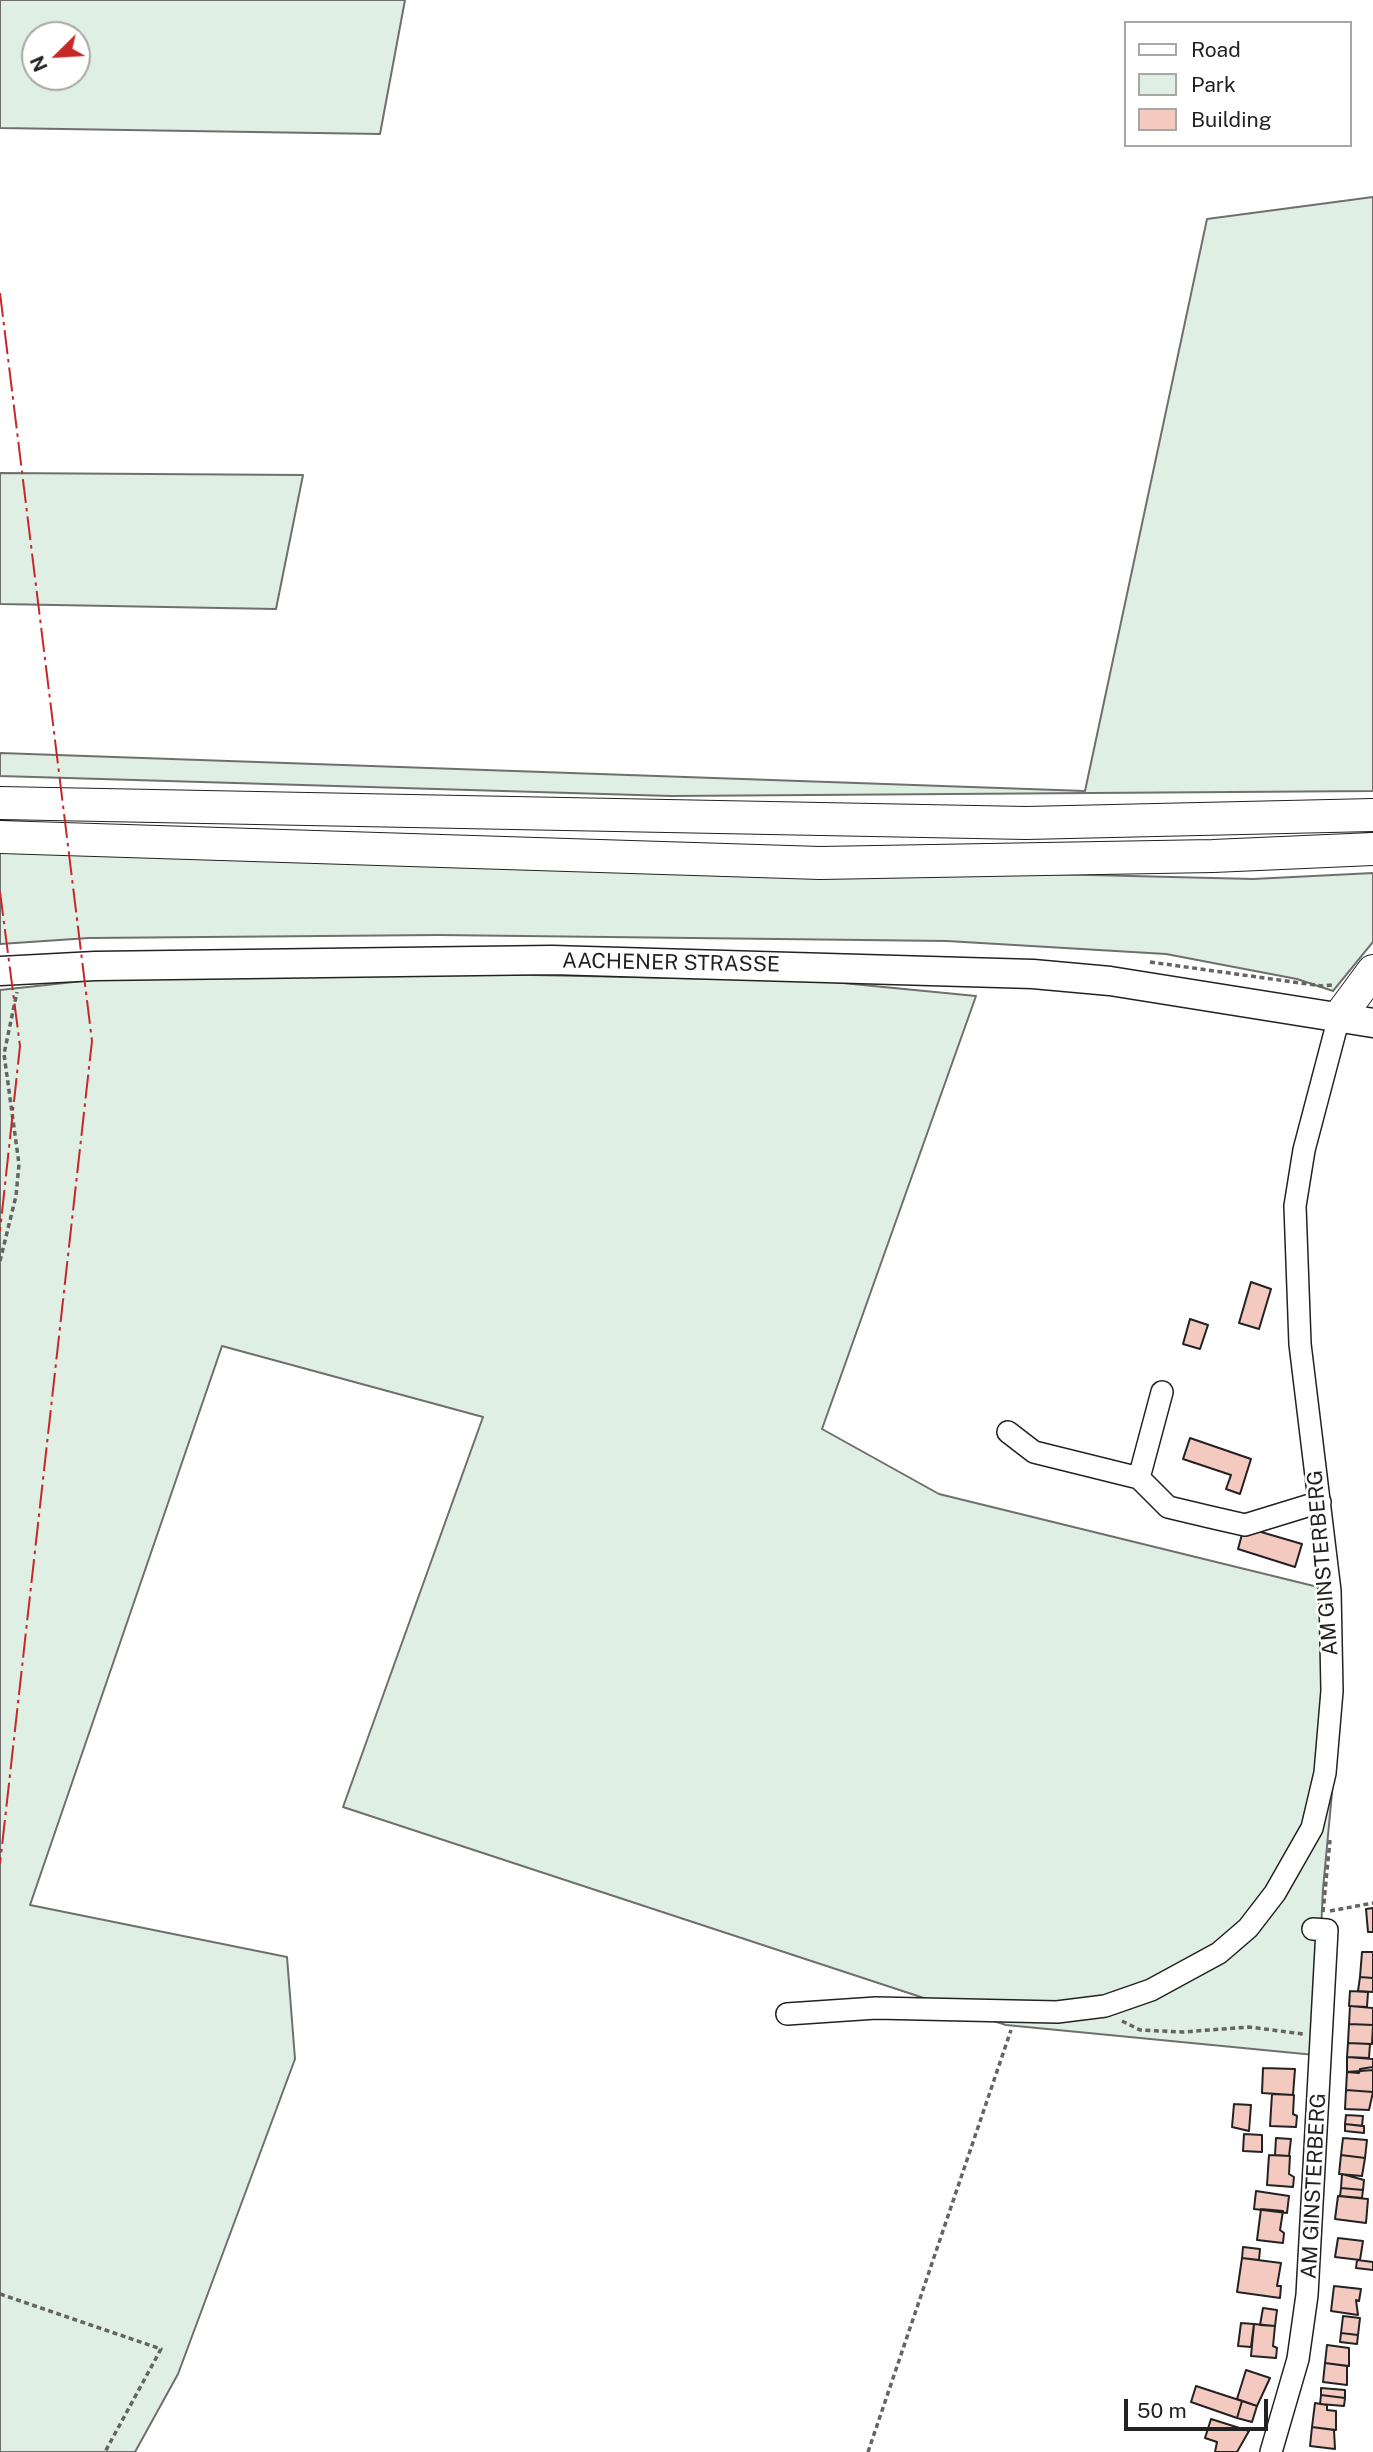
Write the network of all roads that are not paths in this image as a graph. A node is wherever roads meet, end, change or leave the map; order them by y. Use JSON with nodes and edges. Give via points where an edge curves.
{"nodes":[{"id":1,"x":0,"y":803,"type":"edge"},
{"id":2,"x":1373,"y":815,"type":"edge"},
{"id":3,"x":0,"y":836,"type":"edge"},
{"id":4,"x":1373,"y":849,"type":"edge"},
{"id":5,"x":9,"y":970,"type":"edge"},
{"id":6,"x":1373,"y":971,"type":"edge"},
{"id":7,"x":1339,"y":1017,"type":"junction"},
{"id":8,"x":1373,"y":1023,"type":"edge"},
{"id":9,"x":1162,"y":1392,"type":"dead end"},
{"id":10,"x":1008,"y":1432,"type":"dead end"},
{"id":11,"x":1139,"y":1478,"type":"junction"},
{"id":12,"x":1320,"y":1502,"type":"junction"},
{"id":13,"x":1313,"y":1929,"type":"road end"},
{"id":14,"x":787,"y":2014,"type":"dead end"},
{"id":15,"x":1271,"y":2452,"type":"edge"}],
"edges":[{"from":1,"to":2,"type":"highway","via":[[1026,823]]},
{"from":3,"to":4,"type":"highway","via":[[820,863]]},
{"from":5,"to":7,"type":"main road","name":"AACHENER STRASSE","via":[[552,960],[792,965],[1098,979]]},
{"from":6,"to":7,"type":"highway"},
{"from":7,"to":8,"type":"main road","name":"AACHENER STRASSE"},
{"from":7,"to":12,"type":"street","name":"AM GINSTERBERG","via":[[1306,1138],[1295,1206],[1300,1344]]},
{"from":9,"to":11,"type":"street"},
{"from":10,"to":11,"type":"street","via":[[1034,1452]]},
{"from":11,"to":12,"type":"street","via":[[1168,1507],[1245,1525]]},
{"from":12,"to":14,"type":"street","name":"AM GINSTERBERG","via":[[1330,1591],[1332,1692],[1325,1773],[1312,1828],[1275,1894],[1248,1928],[1184,1974],[1105,2006],[1057,2012],[876,2008]]},
{"from":13,"to":15,"type":"street","name":"AM GINSTERBERG","via":[[1327,1930],[1307,2295],[1298,2359]]}]}
